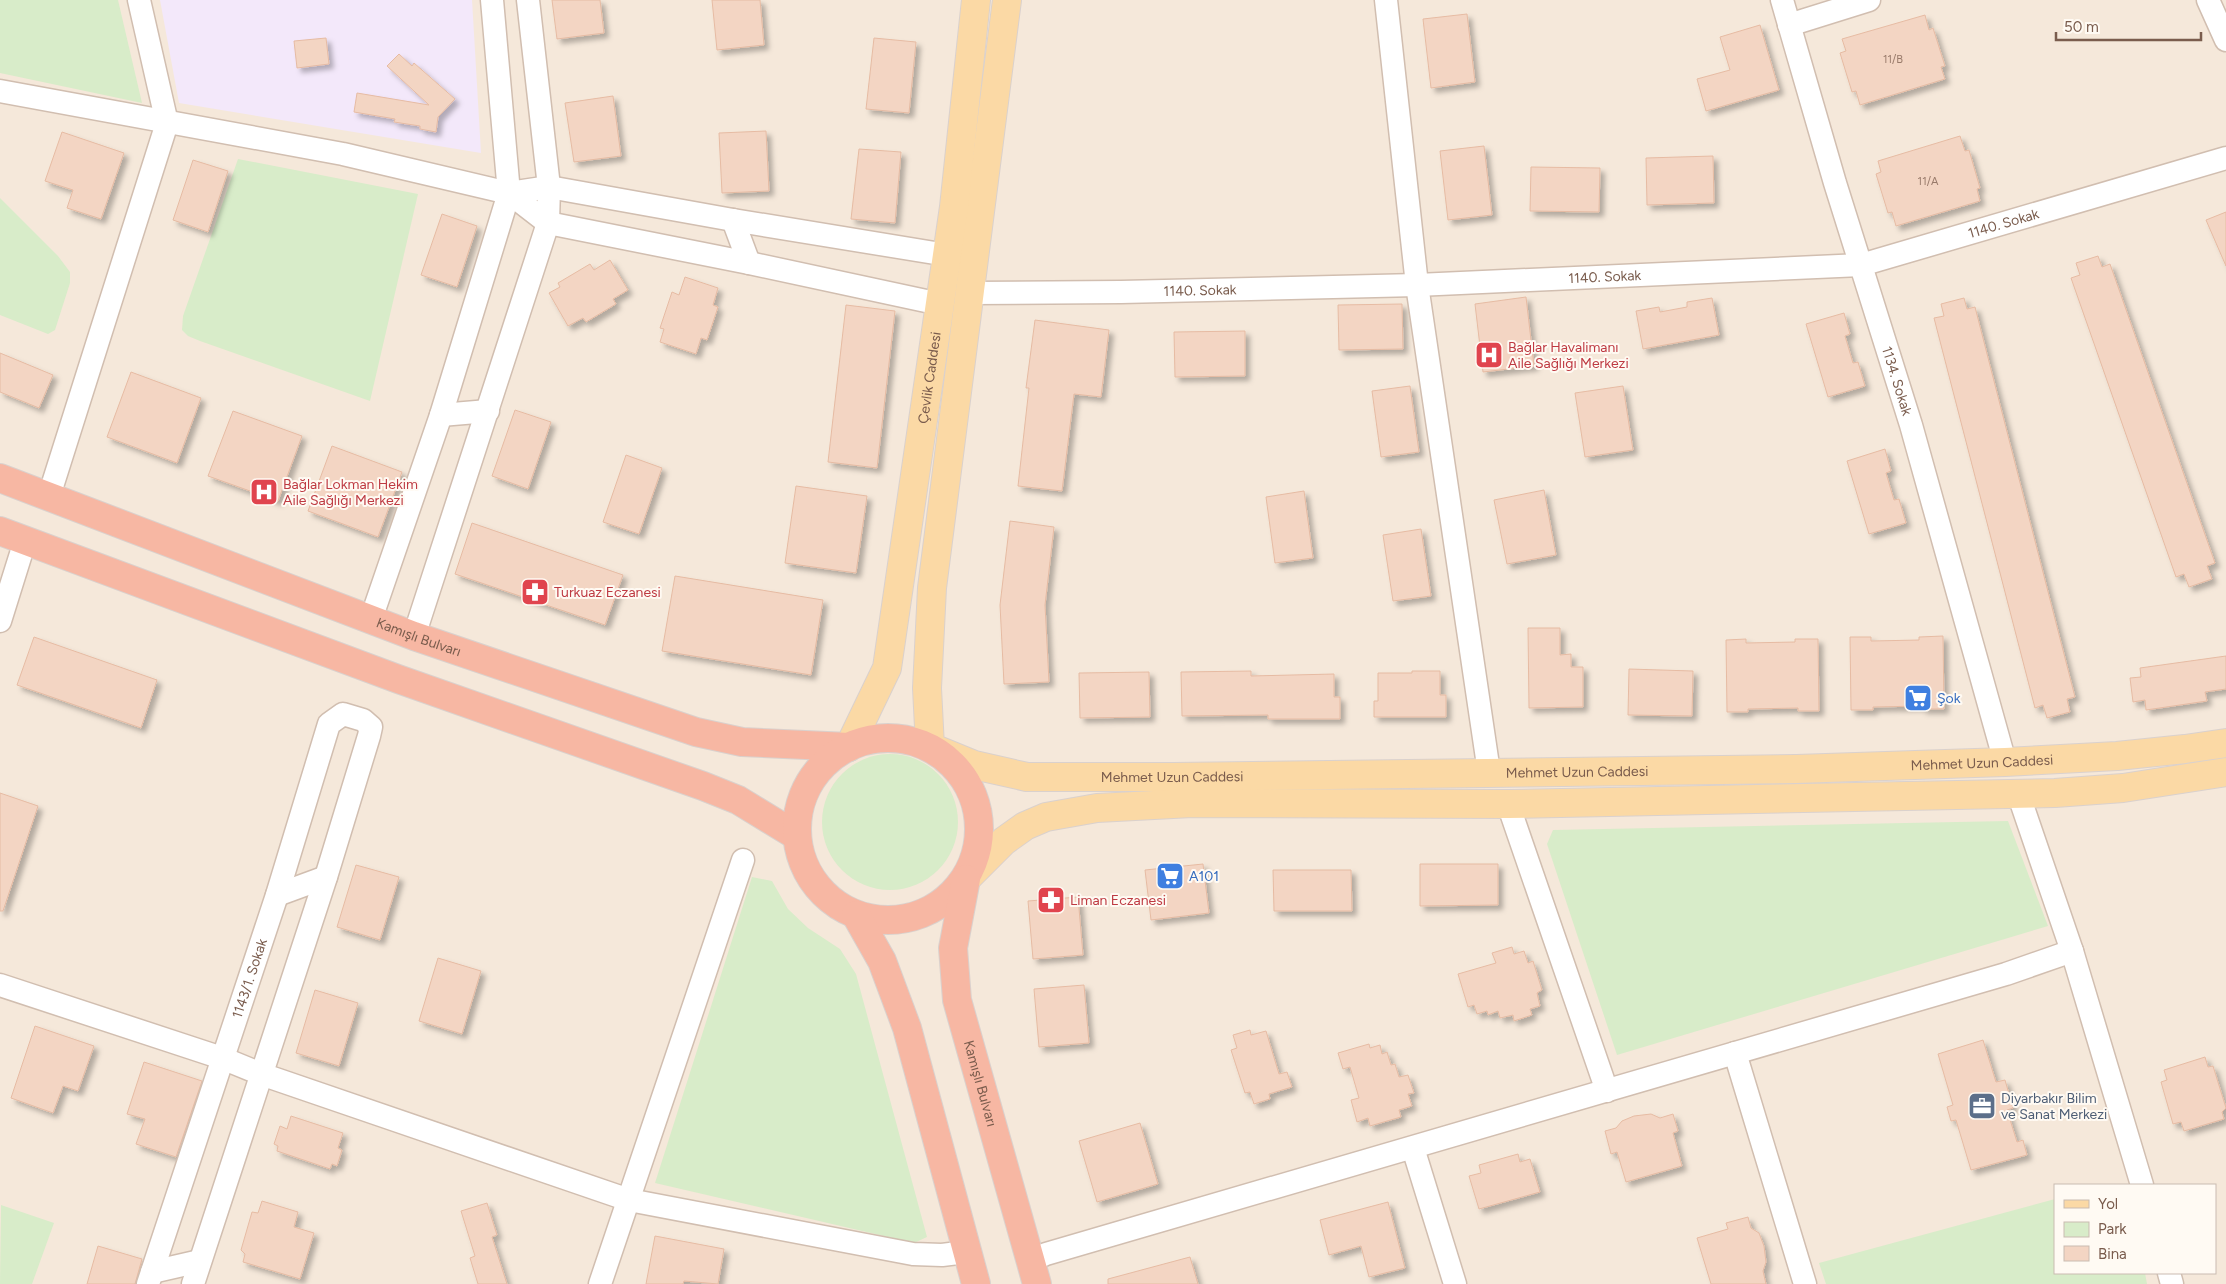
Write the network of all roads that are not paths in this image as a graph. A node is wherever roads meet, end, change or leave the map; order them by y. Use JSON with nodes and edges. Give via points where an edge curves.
{"nodes":[{"id":1,"x":139,"y":0,"type":"edge"},
{"id":2,"x":492,"y":0,"type":"edge"},
{"id":3,"x":522,"y":0,"type":"edge"},
{"id":4,"x":528,"y":0,"type":"edge"},
{"id":5,"x":976,"y":0,"type":"edge"},
{"id":6,"x":1007,"y":0,"type":"edge"},
{"id":7,"x":1386,"y":0,"type":"edge"},
{"id":8,"x":1782,"y":0,"type":"edge"},
{"id":9,"x":1869,"y":0,"type":"edge"},
{"id":10,"x":2208,"y":0,"type":"edge"},
{"id":11,"x":1789,"y":25,"type":"junction"},
{"id":12,"x":496,"y":28,"type":"junction"},
{"id":13,"x":2226,"y":40,"type":"edge"},
{"id":14,"x":0,"y":91,"type":"edge"},
{"id":15,"x":167,"y":123,"type":"junction"},
{"id":16,"x":2226,"y":158,"type":"edge"},
{"id":17,"x":549,"y":187,"type":"junction"},
{"id":18,"x":509,"y":193,"type":"junction"},
{"id":19,"x":734,"y":220,"type":"junction"},
{"id":20,"x":548,"y":223,"type":"junction"},
{"id":21,"x":947,"y":255,"type":"junction"},
{"id":22,"x":749,"y":263,"type":"junction"},
{"id":23,"x":1861,"y":265,"type":"junction"},
{"id":24,"x":1417,"y":285,"type":"junction"},
{"id":25,"x":969,"y":293,"type":"junction"},
{"id":26,"x":940,"y":304,"type":"junction"},
{"id":27,"x":488,"y":411,"type":"junction"},
{"id":28,"x":441,"y":415,"type":"junction"},
{"id":29,"x":0,"y":478,"type":"edge"},
{"id":30,"x":49,"y":496,"type":"junction"},
{"id":31,"x":0,"y":531,"type":"edge"},
{"id":32,"x":25,"y":541,"type":"junction"},
{"id":33,"x":371,"y":619,"type":"junction"},
{"id":34,"x":0,"y":621,"type":"edge"},
{"id":35,"x":414,"y":636,"type":"junction"},
{"id":36,"x":2226,"y":743,"type":"edge"},
{"id":37,"x":849,"y":746,"type":"junction"},
{"id":38,"x":930,"y":747,"type":"junction"},
{"id":39,"x":2005,"y":762,"type":"junction"},
{"id":40,"x":1489,"y":772,"type":"junction"},
{"id":41,"x":2226,"y":772,"type":"edge"},
{"id":42,"x":2018,"y":793,"type":"junction"},
{"id":43,"x":1508,"y":804,"type":"junction"},
{"id":44,"x":797,"y":836,"type":"junction"},
{"id":45,"x":743,"y":860,"type":"dead end"},
{"id":46,"x":326,"y":876,"type":"junction"},
{"id":47,"x":966,"y":879,"type":"junction"},
{"id":48,"x":276,"y":895,"type":"junction"},
{"id":49,"x":856,"y":915,"type":"junction"},
{"id":50,"x":2072,"y":951,"type":"junction"},
{"id":51,"x":0,"y":985,"type":"edge"},
{"id":52,"x":1735,"y":1053,"type":"junction"},
{"id":53,"x":222,"y":1058,"type":"junction"},
{"id":54,"x":261,"y":1074,"type":"junction"},
{"id":55,"x":1607,"y":1091,"type":"junction"},
{"id":56,"x":1413,"y":1148,"type":"junction"},
{"id":57,"x":2142,"y":1184,"type":"edge"},
{"id":58,"x":629,"y":1200,"type":"junction"},
{"id":59,"x":966,"y":1252,"type":"junction"},
{"id":60,"x":200,"y":1262,"type":"junction"},
{"id":61,"x":1033,"y":1272,"type":"edge"},
{"id":62,"x":150,"y":1278,"type":"edge"},
{"id":63,"x":193,"y":1284,"type":"edge"},
{"id":64,"x":600,"y":1284,"type":"edge"},
{"id":65,"x":976,"y":1284,"type":"edge"},
{"id":66,"x":1455,"y":1284,"type":"edge"},
{"id":67,"x":1804,"y":1284,"type":"edge"}],
"edges":[{"from":1,"to":15,"type":"street"},
{"from":2,"to":12,"type":"street"},
{"from":3,"to":12,"type":"street"},
{"from":4,"to":17,"type":"street"},
{"from":5,"to":21,"type":"main road","name":"Çevlik Caddesi"},
{"from":6,"to":25,"type":"main road","name":"Çevlik Caddesi"},
{"from":7,"to":24,"type":"street"},
{"from":8,"to":11,"type":"street","name":"1134. Sokak"},
{"from":9,"to":11,"type":"street"},
{"from":10,"to":13,"type":"street"},
{"from":11,"to":23,"type":"street","name":"1134. Sokak"},
{"from":12,"to":18,"type":"street"},
{"from":14,"to":15,"type":"street"},
{"from":15,"to":18,"type":"street","via":[[343,154]]},
{"from":15,"to":30,"type":"street"},
{"from":16,"to":23,"type":"street","name":"1140. Sokak"},
{"from":17,"to":18,"type":"street"},
{"from":17,"to":19,"type":"street"},
{"from":17,"to":20,"type":"street"},
{"from":18,"to":20,"type":"street"},
{"from":18,"to":28,"type":"street"},
{"from":19,"to":21,"type":"street"},
{"from":19,"to":22,"type":"street"},
{"from":20,"to":22,"type":"street"},
{"from":20,"to":27,"type":"street"},
{"from":21,"to":26,"type":"main road","name":"Çevlik Caddesi"},
{"from":22,"to":26,"type":"street"},
{"from":23,"to":24,"type":"street","name":"1140. Sokak"},
{"from":23,"to":39,"type":"street","name":"1134. Sokak","via":[[1911,425]]},
{"from":24,"to":25,"type":"street","name":"1140. Sokak"},
{"from":24,"to":40,"type":"street"},
{"from":25,"to":38,"type":"main road","name":"Çevlik Caddesi","via":[[932,588],[927,688]]},
{"from":26,"to":37,"type":"main road","name":"Çevlik Caddesi","via":[[886,668]]},
{"from":27,"to":28,"type":"street"},
{"from":27,"to":35,"type":"street"},
{"from":28,"to":33,"type":"street"},
{"from":29,"to":30,"type":"highway","name":"Kamışlı Bulvarı"},
{"from":30,"to":33,"type":"highway","name":"Kamışlı Bulvarı"},
{"from":31,"to":32,"type":"highway"},
{"from":32,"to":34,"type":"street"},
{"from":32,"to":44,"type":"highway","via":[[398,679],[703,786],[738,800]]},
{"from":33,"to":35,"type":"highway","name":"Kamışlı Bulvarı"},
{"from":35,"to":37,"type":"highway","name":"Kamışlı Bulvarı","via":[[696,732],[742,742]]},
{"from":36,"to":39,"type":"main road","name":"Mehmet Uzun Caddesi","via":[[2117,756]]},
{"from":37,"to":38,"type":"highway","via":[[890,737]]},
{"from":37,"to":44,"type":"highway","via":[[826,762],[809,783],[799,809]]},
{"from":38,"to":40,"type":"main road","name":"Mehmet Uzun Caddesi","via":[[974,766],[1027,777]]},
{"from":38,"to":47,"type":"highway","via":[[955,766],[972,791],[980,820],[978,851]]},
{"from":39,"to":40,"type":"main road","name":"Mehmet Uzun Caddesi","via":[[1796,769]]},
{"from":41,"to":42,"type":"main road","via":[[2124,788]]},
{"from":42,"to":43,"type":"main road"},
{"from":42,"to":50,"type":"street"},
{"from":43,"to":47,"type":"main road","via":[[1192,803],[1097,808],[1046,817],[1025,826],[1004,841]]},
{"from":43,"to":55,"type":"street"},
{"from":44,"to":49,"type":"highway","via":[[802,861],[815,884],[834,903]]},
{"from":45,"to":58,"type":"street"},
{"from":46,"to":48,"type":"street"},
{"from":46,"to":48,"type":"street","name":"1143/1. Sokak","via":[[370,727],[362,720],[343,714],[329,724]]},
{"from":46,"to":54,"type":"street"},
{"from":47,"to":49,"type":"highway","via":[[936,907],[906,919],[881,920]]},
{"from":47,"to":61,"type":"highway","name":"Kamışlı Bulvarı","via":[[953,948],[957,1000]]},
{"from":48,"to":53,"type":"street","name":"1143/1. Sokak"},
{"from":49,"to":59,"type":"highway","via":[[882,961],[907,1028]]},
{"from":50,"to":52,"type":"street","via":[[2006,974]]},
{"from":50,"to":57,"type":"street"},
{"from":51,"to":53,"type":"street"},
{"from":52,"to":55,"type":"street"},
{"from":52,"to":67,"type":"street"},
{"from":53,"to":54,"type":"street"},
{"from":53,"to":62,"type":"street","name":"1143/1. Sokak"},
{"from":54,"to":58,"type":"street"},
{"from":54,"to":60,"type":"street"},
{"from":55,"to":56,"type":"street"},
{"from":56,"to":61,"type":"street","via":[[1046,1254]]},
{"from":56,"to":66,"type":"street"},
{"from":58,"to":59,"type":"street","via":[[913,1254]]},
{"from":58,"to":64,"type":"street"},
{"from":59,"to":65,"type":"highway"},
{"from":60,"to":62,"type":"street"},
{"from":60,"to":63,"type":"street"}]}
